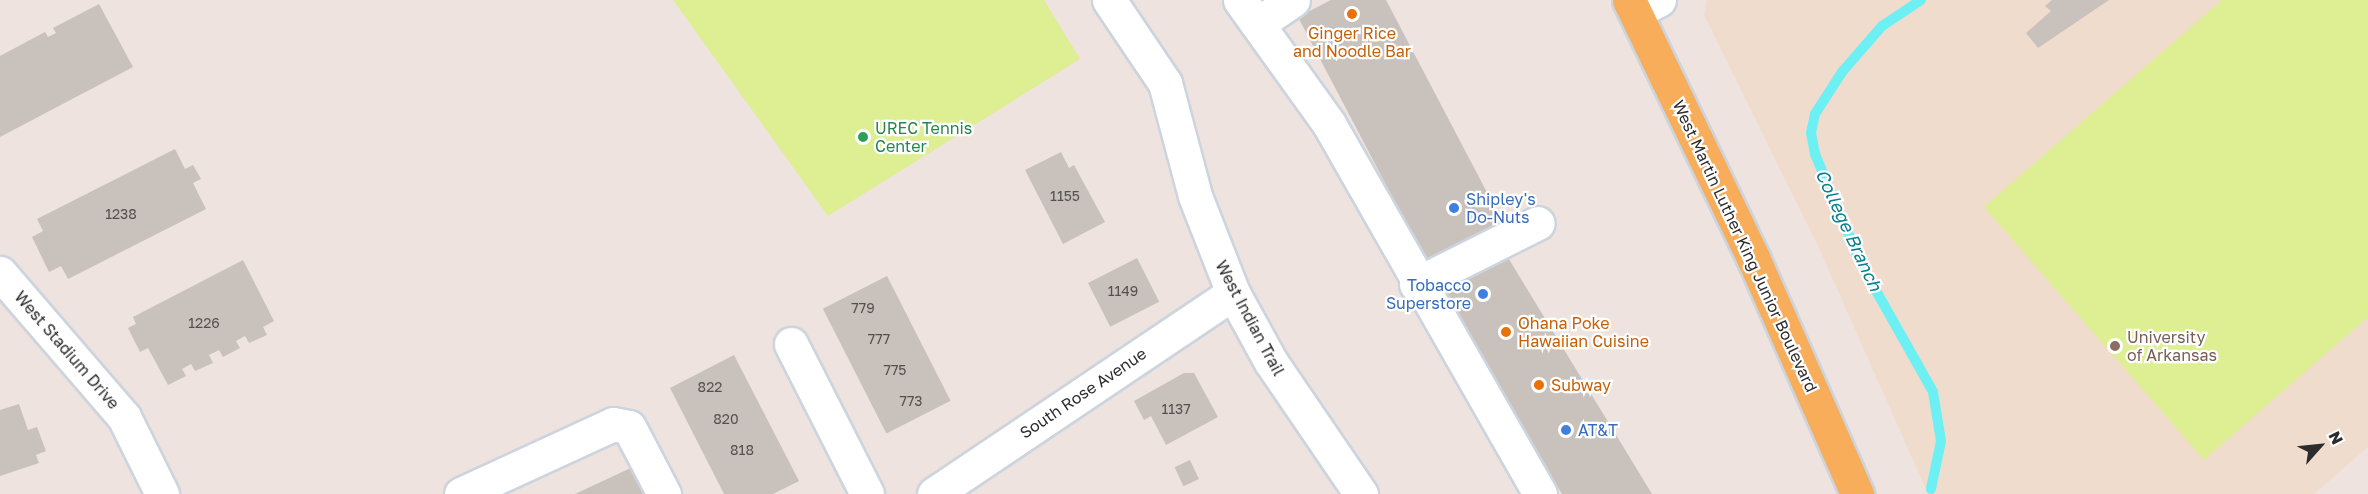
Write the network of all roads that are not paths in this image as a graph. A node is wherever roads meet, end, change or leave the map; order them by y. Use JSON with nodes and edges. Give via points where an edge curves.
{"nodes":[{"id":1,"x":1109,"y":0,"type":"edge"},
{"id":2,"x":1293,"y":0,"type":"edge"},
{"id":3,"x":1641,"y":4,"type":"edge"},
{"id":4,"x":1249,"y":12,"type":"edge"},
{"id":5,"x":1538,"y":222,"type":"dead end"},
{"id":6,"x":0,"y":273,"type":"edge"},
{"id":7,"x":1416,"y":284,"type":"junction"},
{"id":8,"x":1233,"y":293,"type":"junction"},
{"id":9,"x":791,"y":344,"type":"dead end"},
{"id":10,"x":162,"y":494,"type":"edge"},
{"id":11,"x":461,"y":494,"type":"edge"},
{"id":12,"x":664,"y":494,"type":"edge"},
{"id":13,"x":867,"y":494,"type":"edge"},
{"id":14,"x":934,"y":494,"type":"edge"},
{"id":15,"x":1361,"y":494,"type":"edge"},
{"id":16,"x":1539,"y":494,"type":"edge"},
{"id":17,"x":1857,"y":494,"type":"edge"}],
"edges":[{"from":1,"to":8,"type":"street","name":"West Indian Trail","via":[[1164,83],[1195,196]]},
{"from":2,"to":4,"type":"street"},
{"from":3,"to":17,"type":"main road","name":"West Martin Luther King Junior Boulevard"},
{"from":4,"to":7,"type":"street","via":[[1329,124]]},
{"from":5,"to":7,"type":"street"},
{"from":6,"to":10,"type":"street","name":"West Stadium Drive","via":[[123,417]]},
{"from":7,"to":16,"type":"street"},
{"from":8,"to":14,"type":"street","name":"South Rose Avenue"},
{"from":8,"to":15,"type":"street","name":"West Indian Trail","via":[[1271,362]]},
{"from":9,"to":13,"type":"street"},
{"from":11,"to":12,"type":"street","via":[[613,424],[630,427]]}]}
